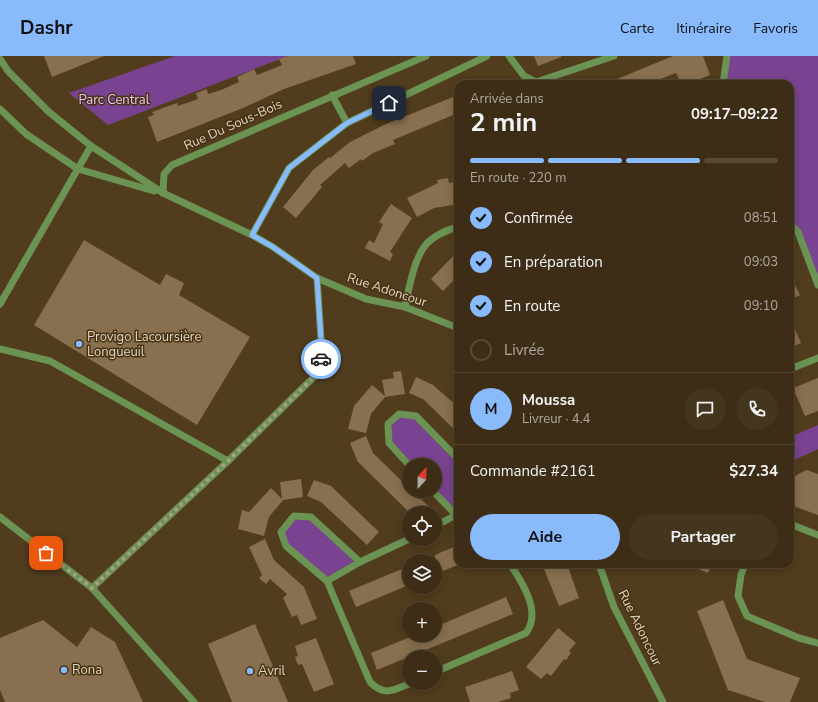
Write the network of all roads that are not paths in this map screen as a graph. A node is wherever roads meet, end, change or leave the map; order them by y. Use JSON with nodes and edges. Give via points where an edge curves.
{"nodes":[{"id":1,"x":426,"y":56,"type":"edge"},
{"id":2,"x":486,"y":56,"type":"edge"},
{"id":3,"x":509,"y":56,"type":"edge"},
{"id":4,"x":614,"y":56,"type":"edge"},
{"id":5,"x":727,"y":56,"type":"edge"},
{"id":6,"x":0,"y":59,"type":"edge"},
{"id":7,"x":532,"y":80,"type":"edge"},
{"id":8,"x":542,"y":80,"type":"edge"},
{"id":9,"x":724,"y":80,"type":"edge"},
{"id":10,"x":332,"y":95,"type":"junction"},
{"id":11,"x":0,"y":110,"type":"edge"},
{"id":12,"x":347,"y":123,"type":"junction"},
{"id":13,"x":91,"y":146,"type":"junction"},
{"id":14,"x":78,"y":168,"type":"junction"},
{"id":15,"x":163,"y":193,"type":"junction"},
{"id":16,"x":454,"y":228,"type":"edge"},
{"id":17,"x":794,"y":228,"type":"edge"},
{"id":18,"x":798,"y":232,"type":"junction"},
{"id":19,"x":794,"y":234,"type":"edge"},
{"id":20,"x":252,"y":235,"type":"junction"},
{"id":21,"x":317,"y":278,"type":"junction"},
{"id":22,"x":818,"y":285,"type":"edge"},
{"id":23,"x":0,"y":304,"type":"edge"},
{"id":24,"x":405,"y":307,"type":"junction"},
{"id":25,"x":454,"y":326,"type":"edge"},
{"id":26,"x":0,"y":349,"type":"edge"},
{"id":27,"x":818,"y":358,"type":"edge"},
{"id":28,"x":794,"y":367,"type":"edge"},
{"id":29,"x":454,"y":455,"type":"edge"},
{"id":30,"x":402,"y":458,"type":"edge"},
{"id":31,"x":228,"y":461,"type":"junction"},
{"id":32,"x":440,"y":498,"type":"edge"},
{"id":33,"x":454,"y":512,"type":"edge"},
{"id":34,"x":0,"y":518,"type":"edge"},
{"id":35,"x":454,"y":518,"type":"edge"},
{"id":36,"x":442,"y":523,"type":"edge"},
{"id":37,"x":794,"y":526,"type":"edge"},
{"id":38,"x":818,"y":535,"type":"edge"},
{"id":39,"x":402,"y":542,"type":"edge"},
{"id":40,"x":360,"y":562,"type":"junction"},
{"id":41,"x":512,"y":568,"type":"edge"},
{"id":42,"x":601,"y":568,"type":"edge"},
{"id":43,"x":744,"y":568,"type":"edge"},
{"id":44,"x":327,"y":581,"type":"junction"},
{"id":45,"x":92,"y":588,"type":"junction"},
{"id":46,"x":818,"y":643,"type":"edge"},
{"id":47,"x":442,"y":669,"type":"edge"},
{"id":48,"x":402,"y":687,"type":"edge"},
{"id":49,"x":194,"y":702,"type":"edge"},
{"id":50,"x":663,"y":702,"type":"edge"}],
"edges":[{"from":1,"to":10,"type":"street","name":"Rue Du Sous-Bois"},
{"from":2,"to":12,"type":"street"},
{"from":3,"to":7,"type":"street","via":[[524,76]]},
{"from":4,"to":8,"type":"street"},
{"from":5,"to":9,"type":"street"},
{"from":6,"to":13,"type":"street","name":"Rue Adoncour","via":[[8,71],[49,112]]},
{"from":10,"to":12,"type":"street"},
{"from":10,"to":15,"type":"street","name":"Rue Du Sous-Bois","via":[[172,165],[164,174]]},
{"from":11,"to":14,"type":"street","name":"Rue Adoncour","via":[[26,134]]},
{"from":12,"to":20,"type":"street","via":[[289,168]]},
{"from":13,"to":14,"type":"street"},
{"from":13,"to":15,"type":"street","name":"Rue Adoncour"},
{"from":14,"to":15,"type":"street","name":"Rue Adoncour"},
{"from":14,"to":23,"type":"street"},
{"from":15,"to":20,"type":"street","name":"Rue Adoncour"},
{"from":16,"to":24,"type":"street","via":[[445,231],[424,247],[411,278]]},
{"from":17,"to":18,"type":"street"},
{"from":18,"to":19,"type":"street"},
{"from":18,"to":22,"type":"street"},
{"from":20,"to":21,"type":"street","name":"Rue Adoncour"},
{"from":21,"to":24,"type":"street","name":"Rue Adoncour","via":[[366,299]]},
{"from":21,"to":31,"type":"street","via":[[322,354],[318,373]]},
{"from":24,"to":25,"type":"street","name":"Rue Adoncour"},
{"from":26,"to":31,"type":"street","via":[[50,361]]},
{"from":27,"to":28,"type":"street"},
{"from":29,"to":30,"type":"street","via":[[416,416],[399,414],[388,424],[388,443]]},
{"from":31,"to":45,"type":"street"},
{"from":32,"to":33,"type":"street"},
{"from":34,"to":45,"type":"street"},
{"from":35,"to":36,"type":"street"},
{"from":37,"to":38,"type":"street"},
{"from":39,"to":40,"type":"street"},
{"from":40,"to":44,"type":"street"},
{"from":40,"to":44,"type":"street","via":[[311,517],[294,516],[281,532],[286,546]]},
{"from":41,"to":47,"type":"street","via":[[527,593],[533,616],[531,626],[526,633]]},
{"from":42,"to":50,"type":"street","name":"Rue Adoncour","via":[[614,607]]},
{"from":43,"to":46,"type":"street","via":[[738,596],[747,616],[799,638]]},
{"from":44,"to":48,"type":"street","via":[[370,682],[377,689],[390,692]]},
{"from":45,"to":49,"type":"street"}]}
